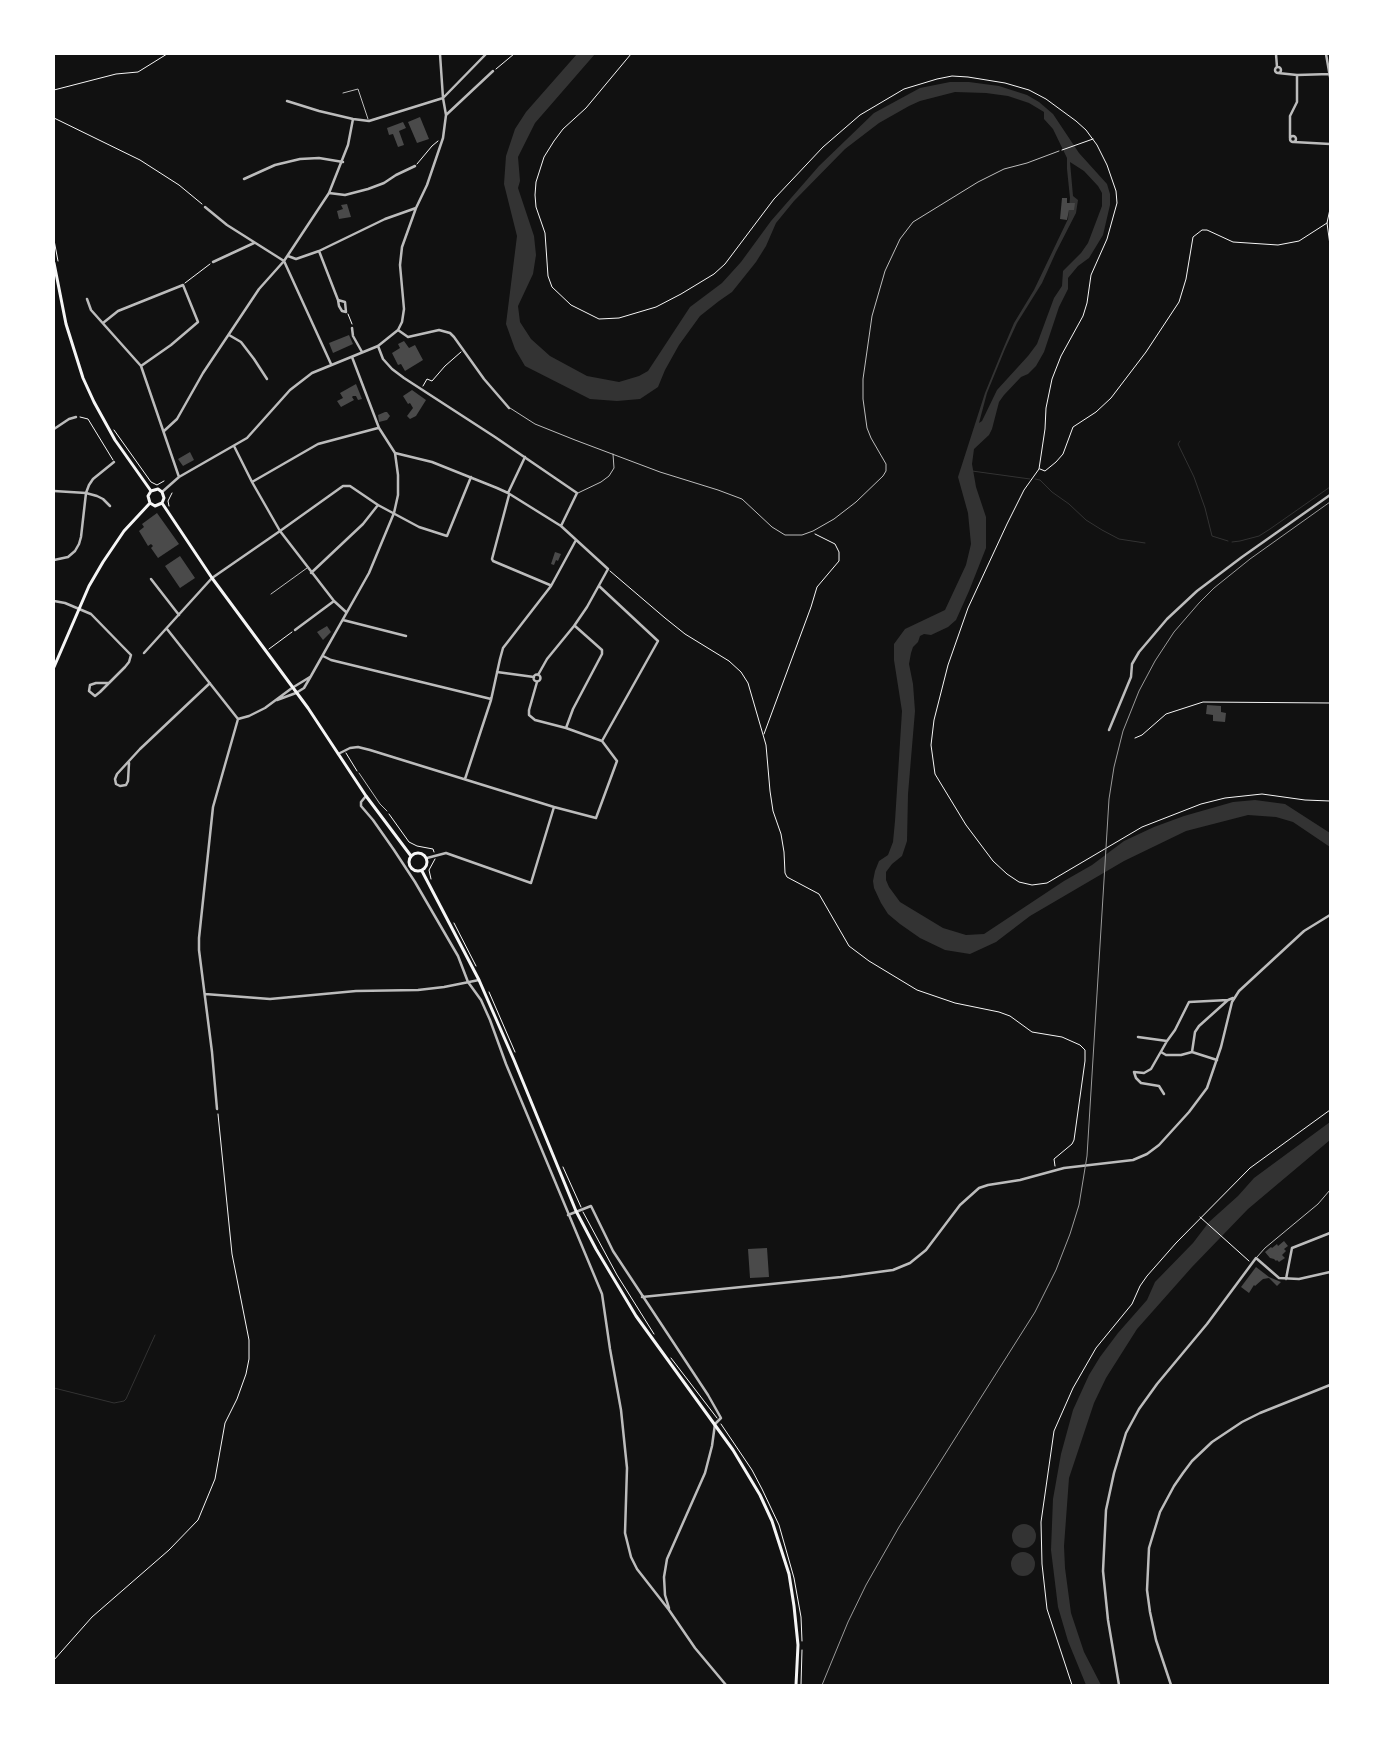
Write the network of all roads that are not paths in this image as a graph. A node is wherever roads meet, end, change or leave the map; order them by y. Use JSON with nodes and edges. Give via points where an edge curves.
{"nodes":[{"id":1,"x":440,"y":54,"type":"edge"},
{"id":2,"x":486,"y":54,"type":"edge"},
{"id":3,"x":1276,"y":54,"type":"edge"},
{"id":4,"x":1326,"y":54,"type":"edge"},
{"id":5,"x":493,"y":72,"type":"road end"},
{"id":6,"x":1297,"y":75,"type":"junction"},
{"id":7,"x":1330,"y":76,"type":"edge"},
{"id":8,"x":344,"y":93,"type":"dead end"},
{"id":9,"x":443,"y":98,"type":"junction"},
{"id":10,"x":287,"y":100,"type":"dead end"},
{"id":11,"x":446,"y":115,"type":"junction"},
{"id":12,"x":352,"y":119,"type":"junction"},
{"id":13,"x":369,"y":121,"type":"junction"},
{"id":14,"x":1330,"y":144,"type":"edge"},
{"id":15,"x":1059,"y":151,"type":"road end"},
{"id":16,"x":343,"y":162,"type":"junction"},
{"id":17,"x":415,"y":166,"type":"road end"},
{"id":18,"x":244,"y":179,"type":"dead end"},
{"id":19,"x":329,"y":193,"type":"junction"},
{"id":20,"x":206,"y":207,"type":"road end"},
{"id":21,"x":416,"y":208,"type":"junction"},
{"id":22,"x":254,"y":242,"type":"junction"},
{"id":23,"x":319,"y":251,"type":"junction"},
{"id":24,"x":288,"y":256,"type":"junction"},
{"id":25,"x":284,"y":261,"type":"junction"},
{"id":26,"x":213,"y":262,"type":"road end"},
{"id":27,"x":54,"y":263,"type":"edge"},
{"id":28,"x":87,"y":299,"type":"dead end"},
{"id":29,"x":338,"y":300,"type":"junction"},
{"id":30,"x":103,"y":323,"type":"junction"},
{"id":31,"x":352,"y":328,"type":"road end"},
{"id":32,"x":398,"y":330,"type":"junction"},
{"id":33,"x":229,"y":335,"type":"junction"},
{"id":34,"x":378,"y":346,"type":"junction"},
{"id":35,"x":362,"y":352,"type":"junction"},
{"id":36,"x":352,"y":357,"type":"junction"},
{"id":37,"x":331,"y":364,"type":"junction"},
{"id":38,"x":141,"y":366,"type":"junction"},
{"id":39,"x":267,"y":380,"type":"dead end"},
{"id":40,"x":509,"y":408,"type":"joint"},
{"id":41,"x":76,"y":417,"type":"road end"},
{"id":42,"x":379,"y":428,"type":"junction"},
{"id":43,"x":54,"y":429,"type":"edge"},
{"id":44,"x":164,"y":431,"type":"junction"},
{"id":45,"x":234,"y":446,"type":"junction"},
{"id":46,"x":395,"y":452,"type":"junction"},
{"id":47,"x":613,"y":454,"type":"junction"},
{"id":48,"x":524,"y":457,"type":"junction"},
{"id":49,"x":114,"y":462,"type":"road end"},
{"id":50,"x":179,"y":477,"type":"junction"},
{"id":51,"x":471,"y":477,"type":"junction"},
{"id":52,"x":252,"y":482,"type":"junction"},
{"id":53,"x":54,"y":491,"type":"edge"},
{"id":54,"x":151,"y":491,"type":"junction"},
{"id":55,"x":162,"y":492,"type":"junction"},
{"id":56,"x":86,"y":493,"type":"junction"},
{"id":57,"x":577,"y":493,"type":"junction"},
{"id":58,"x":508,"y":494,"type":"junction"},
{"id":59,"x":1330,"y":495,"type":"edge"},
{"id":60,"x":150,"y":503,"type":"junction"},
{"id":61,"x":162,"y":503,"type":"junction"},
{"id":62,"x":378,"y":505,"type":"junction"},
{"id":63,"x":110,"y":506,"type":"dead end"},
{"id":64,"x":394,"y":513,"type":"junction"},
{"id":65,"x":561,"y":526,"type":"junction"},
{"id":66,"x":280,"y":532,"type":"junction"},
{"id":67,"x":576,"y":540,"type":"junction"},
{"id":68,"x":54,"y":560,"type":"edge"},
{"id":69,"x":308,"y":568,"type":"junction"},
{"id":70,"x":311,"y":573,"type":"junction"},
{"id":71,"x":212,"y":578,"type":"junction"},
{"id":72,"x":151,"y":579,"type":"dead end"},
{"id":73,"x":551,"y":586,"type":"junction"},
{"id":74,"x":599,"y":586,"type":"junction"},
{"id":75,"x":271,"y":594,"type":"dead end"},
{"id":76,"x":54,"y":601,"type":"edge"},
{"id":77,"x":334,"y":601,"type":"junction"},
{"id":78,"x":80,"y":608,"type":"junction"},
{"id":79,"x":346,"y":612,"type":"junction"},
{"id":80,"x":178,"y":615,"type":"junction"},
{"id":81,"x":343,"y":620,"type":"junction"},
{"id":82,"x":574,"y":626,"type":"junction"},
{"id":83,"x":167,"y":629,"type":"junction"},
{"id":84,"x":295,"y":630,"type":"road end"},
{"id":85,"x":406,"y":636,"type":"dead end"},
{"id":86,"x":144,"y":653,"type":"dead end"},
{"id":87,"x":323,"y":656,"type":"junction"},
{"id":88,"x":54,"y":667,"type":"edge"},
{"id":89,"x":497,"y":672,"type":"junction"},
{"id":90,"x":538,"y":675,"type":"junction"},
{"id":91,"x":311,"y":676,"type":"junction"},
{"id":92,"x":534,"y":677,"type":"junction"},
{"id":93,"x":537,"y":682,"type":"junction"},
{"id":94,"x":109,"y":683,"type":"junction"},
{"id":95,"x":210,"y":683,"type":"junction"},
{"id":96,"x":292,"y":688,"type":"junction"},
{"id":97,"x":296,"y":693,"type":"junction"},
{"id":98,"x":277,"y":700,"type":"junction"},
{"id":99,"x":491,"y":700,"type":"junction"},
{"id":100,"x":238,"y":719,"type":"junction"},
{"id":101,"x":566,"y":728,"type":"junction"},
{"id":102,"x":1109,"y":730,"type":"dead end"},
{"id":103,"x":602,"y":741,"type":"junction"},
{"id":104,"x":338,"y":754,"type":"junction"},
{"id":105,"x":129,"y":763,"type":"junction"},
{"id":106,"x":359,"y":773,"type":"road end"},
{"id":107,"x":465,"y":779,"type":"junction"},
{"id":108,"x":366,"y":796,"type":"junction"},
{"id":109,"x":554,"y":807,"type":"junction"},
{"id":110,"x":387,"y":811,"type":"road end"},
{"id":111,"x":411,"y":856,"type":"junction"},
{"id":112,"x":427,"y":858,"type":"junction"},
{"id":113,"x":422,"y":871,"type":"junction"},
{"id":114,"x":1330,"y":914,"type":"edge"},
{"id":115,"x":479,"y":980,"type":"junction"},
{"id":116,"x":468,"y":982,"type":"junction"},
{"id":117,"x":205,"y":994,"type":"junction"},
{"id":118,"x":1234,"y":998,"type":"junction"},
{"id":119,"x":1228,"y":1000,"type":"junction"},
{"id":120,"x":1138,"y":1037,"type":"dead end"},
{"id":121,"x":1167,"y":1041,"type":"junction"},
{"id":122,"x":1161,"y":1052,"type":"junction"},
{"id":123,"x":1192,"y":1052,"type":"junction"},
{"id":124,"x":1217,"y":1060,"type":"junction"},
{"id":125,"x":1164,"y":1094,"type":"dead end"},
{"id":126,"x":218,"y":1109,"type":"road end"},
{"id":127,"x":1330,"y":1190,"type":"edge"},
{"id":128,"x":576,"y":1211,"type":"junction"},
{"id":129,"x":568,"y":1215,"type":"junction"},
{"id":130,"x":1330,"y":1232,"type":"edge"},
{"id":131,"x":1256,"y":1258,"type":"junction"},
{"id":132,"x":1330,"y":1272,"type":"edge"},
{"id":133,"x":1286,"y":1279,"type":"junction"},
{"id":134,"x":642,"y":1297,"type":"junction"},
{"id":135,"x":1330,"y":1385,"type":"edge"},
{"id":136,"x":715,"y":1424,"type":"junction"},
{"id":137,"x":669,"y":1610,"type":"junction"},
{"id":138,"x":726,"y":1685,"type":"edge"},
{"id":139,"x":796,"y":1685,"type":"edge"},
{"id":140,"x":1119,"y":1685,"type":"edge"},
{"id":141,"x":1171,"y":1685,"type":"edge"}],
"edges":[{"from":1,"to":9,"type":"street"},
{"from":2,"to":9,"type":"street"},
{"from":3,"to":6,"type":"street","via":[[1275,70]]},
{"from":4,"to":7,"type":"street"},
{"from":5,"to":11,"type":"street"},
{"from":6,"to":7,"type":"street"},
{"from":6,"to":14,"type":"street","via":[[1297,102],[1290,116],[1290,138],[1296,137],[1294,142]]},
{"from":8,"to":13,"type":"lane","via":[[358,89]]},
{"from":9,"to":11,"type":"street"},
{"from":9,"to":13,"type":"street"},
{"from":10,"to":12,"type":"street"},
{"from":11,"to":21,"type":"street","via":[[443,138]]},
{"from":12,"to":13,"type":"street"},
{"from":12,"to":16,"type":"street"},
{"from":15,"to":47,"type":"lane","via":[[1004,169],[978,182],[913,222],[900,239],[885,270],[872,316],[862,380],[867,428],[886,464],[886,471],[834,519],[802,535],[785,535],[742,499]]},
{"from":16,"to":18,"type":"street","via":[[300,159],[275,165]]},
{"from":16,"to":19,"type":"street"},
{"from":17,"to":19,"type":"street","via":[[368,189],[345,195]]},
{"from":19,"to":24,"type":"street"},
{"from":20,"to":22,"type":"street"},
{"from":21,"to":23,"type":"street","via":[[385,219]]},
{"from":21,"to":32,"type":"street","via":[[402,247],[400,265],[404,309]]},
{"from":22,"to":25,"type":"street"},
{"from":22,"to":26,"type":"street"},
{"from":23,"to":24,"type":"street","via":[[296,259]]},
{"from":23,"to":29,"type":"street"},
{"from":24,"to":25,"type":"street"},
{"from":25,"to":33,"type":"street","via":[[259,289]]},
{"from":25,"to":37,"type":"street"},
{"from":27,"to":54,"type":"main road","via":[[66,324],[83,378],[115,440]]},
{"from":28,"to":30,"type":"street","via":[[91,310]]},
{"from":29,"to":29,"type":"street","via":[[342,311],[346,312],[345,302]]},
{"from":30,"to":38,"type":"street"},
{"from":30,"to":38,"type":"street","via":[[118,311],[183,286],[198,322]]},
{"from":31,"to":35,"type":"street"},
{"from":32,"to":34,"type":"street"},
{"from":32,"to":40,"type":"street","via":[[408,337],[446,331]]},
{"from":33,"to":39,"type":"street","via":[[241,342]]},
{"from":33,"to":44,"type":"street","via":[[203,373],[178,420]]},
{"from":34,"to":35,"type":"street"},
{"from":34,"to":48,"type":"street","via":[[392,369]]},
{"from":35,"to":36,"type":"street"},
{"from":36,"to":37,"type":"street"},
{"from":36,"to":42,"type":"street"},
{"from":37,"to":45,"type":"street","via":[[297,384],[247,438]]},
{"from":38,"to":44,"type":"street"},
{"from":40,"to":47,"type":"lane","via":[[536,424]]},
{"from":41,"to":43,"type":"street"},
{"from":42,"to":46,"type":"street"},
{"from":42,"to":52,"type":"street","via":[[318,444]]},
{"from":44,"to":50,"type":"street"},
{"from":45,"to":50,"type":"street"},
{"from":45,"to":52,"type":"street"},
{"from":46,"to":51,"type":"street"},
{"from":46,"to":64,"type":"street","via":[[398,495]]},
{"from":47,"to":57,"type":"lane","via":[[614,468],[609,476]]},
{"from":48,"to":57,"type":"street"},
{"from":48,"to":58,"type":"street"},
{"from":49,"to":56,"type":"street","via":[[93,479]]},
{"from":50,"to":55,"type":"street"},
{"from":51,"to":58,"type":"street"},
{"from":51,"to":64,"type":"street","via":[[447,536],[419,527]]},
{"from":52,"to":66,"type":"street"},
{"from":53,"to":56,"type":"street"},
{"from":54,"to":55,"type":"main road"},
{"from":54,"to":60,"type":"main road","via":[[148,496]]},
{"from":55,"to":61,"type":"main road"},
{"from":56,"to":63,"type":"street","via":[[103,499]]},
{"from":56,"to":68,"type":"street","via":[[79,544],[68,557]]},
{"from":57,"to":65,"type":"street"},
{"from":58,"to":65,"type":"street"},
{"from":58,"to":73,"type":"street","via":[[492,559]]},
{"from":59,"to":102,"type":"street","via":[[1197,591],[1168,619],[1132,664],[1131,677]]},
{"from":60,"to":61,"type":"main road","via":[[156,506]]},
{"from":60,"to":78,"type":"main road","via":[[124,531],[103,562]]},
{"from":61,"to":71,"type":"main road"},
{"from":62,"to":64,"type":"street"},
{"from":62,"to":66,"type":"street","via":[[350,486],[343,486]]},
{"from":62,"to":70,"type":"street","via":[[363,524]]},
{"from":64,"to":79,"type":"street","via":[[369,573]]},
{"from":65,"to":67,"type":"street"},
{"from":66,"to":69,"type":"street"},
{"from":66,"to":71,"type":"street"},
{"from":67,"to":73,"type":"street"},
{"from":67,"to":74,"type":"street","via":[[608,569]]},
{"from":69,"to":70,"type":"street"},
{"from":69,"to":75,"type":"lane"},
{"from":70,"to":77,"type":"street"},
{"from":71,"to":80,"type":"street"},
{"from":71,"to":96,"type":"main road"},
{"from":72,"to":80,"type":"street"},
{"from":73,"to":89,"type":"street","via":[[504,648]]},
{"from":74,"to":82,"type":"street"},
{"from":74,"to":103,"type":"street","via":[[658,641]]},
{"from":76,"to":78,"type":"street"},
{"from":77,"to":79,"type":"street"},
{"from":77,"to":84,"type":"street"},
{"from":78,"to":88,"type":"main road"},
{"from":78,"to":94,"type":"street","via":[[91,614],[131,655],[129,662]]},
{"from":79,"to":81,"type":"street"},
{"from":80,"to":83,"type":"street"},
{"from":81,"to":85,"type":"street"},
{"from":81,"to":87,"type":"street"},
{"from":82,"to":90,"type":"street"},
{"from":82,"to":101,"type":"street","via":[[602,650],[602,654]]},
{"from":83,"to":86,"type":"street"},
{"from":83,"to":95,"type":"street"},
{"from":87,"to":91,"type":"street"},
{"from":87,"to":99,"type":"street"},
{"from":89,"to":92,"type":"street"},
{"from":89,"to":99,"type":"street"},
{"from":90,"to":92,"type":"street"},
{"from":90,"to":93,"type":"street","via":[[541,678]]},
{"from":91,"to":96,"type":"street"},
{"from":91,"to":97,"type":"street","via":[[304,688]]},
{"from":92,"to":93,"type":"street"},
{"from":93,"to":101,"type":"street","via":[[529,715],[535,720]]},
{"from":94,"to":94,"type":"street","via":[[95,696],[89,691],[90,685]]},
{"from":95,"to":100,"type":"street"},
{"from":95,"to":105,"type":"street"},
{"from":96,"to":97,"type":"main road"},
{"from":96,"to":98,"type":"street"},
{"from":97,"to":98,"type":"street"},
{"from":97,"to":104,"type":"main road"},
{"from":98,"to":100,"type":"street"},
{"from":99,"to":107,"type":"street"},
{"from":100,"to":117,"type":"street","via":[[214,807],[199,944]]},
{"from":101,"to":103,"type":"street"},
{"from":103,"to":109,"type":"street","via":[[617,761],[596,818]]},
{"from":104,"to":107,"type":"street","via":[[358,747]]},
{"from":104,"to":108,"type":"main road"},
{"from":105,"to":105,"type":"street","via":[[117,774],[116,784],[126,785]]},
{"from":106,"to":110,"type":"lane"},
{"from":107,"to":109,"type":"street"},
{"from":108,"to":111,"type":"main road"},
{"from":108,"to":116,"type":"street","via":[[361,806],[415,882],[458,956]]},
{"from":109,"to":112,"type":"street","via":[[531,883],[446,853]]},
{"from":111,"to":112,"type":"main road","via":[[418,853]]},
{"from":111,"to":113,"type":"main road","via":[[412,869]]},
{"from":112,"to":113,"type":"main road"},
{"from":113,"to":115,"type":"main road"},
{"from":114,"to":118,"type":"street","via":[[1304,931]]},
{"from":115,"to":116,"type":"street"},
{"from":115,"to":128,"type":"main road"},
{"from":116,"to":117,"type":"street","via":[[418,990],[356,990],[270,999]]},
{"from":116,"to":129,"type":"street","via":[[490,1020]]},
{"from":117,"to":126,"type":"street"},
{"from":118,"to":119,"type":"street"},
{"from":118,"to":124,"type":"street"},
{"from":119,"to":121,"type":"street","via":[[1189,1002]]},
{"from":119,"to":123,"type":"street","via":[[1194,1032]]},
{"from":120,"to":121,"type":"street"},
{"from":121,"to":122,"type":"street"},
{"from":122,"to":123,"type":"street","via":[[1181,1055]]},
{"from":122,"to":125,"type":"street","via":[[1151,1069],[1144,1074],[1134,1072],[1141,1082],[1158,1086]]},
{"from":123,"to":124,"type":"street"},
{"from":124,"to":134,"type":"street","via":[[1201,1096],[1153,1151],[1133,1160],[1070,1167],[979,1188],[960,1205],[926,1250],[898,1269]]},
{"from":127,"to":131,"type":"lane"},
{"from":128,"to":129,"type":"street"},
{"from":128,"to":134,"type":"street","via":[[591,1206],[613,1251]]},
{"from":128,"to":136,"type":"main road","via":[[636,1316]]},
{"from":129,"to":137,"type":"street","via":[[602,1294],[627,1468],[627,1545],[636,1569]]},
{"from":130,"to":133,"type":"street","via":[[1292,1248]]},
{"from":131,"to":133,"type":"street","via":[[1279,1278]]},
{"from":131,"to":140,"type":"street","via":[[1157,1384],[1126,1433],[1119,1453],[1106,1510],[1103,1571]]},
{"from":132,"to":133,"type":"street"},
{"from":134,"to":136,"type":"street","via":[[708,1395],[719,1419]]},
{"from":135,"to":141,"type":"street","via":[[1260,1413],[1212,1442],[1183,1473],[1160,1512],[1149,1548],[1147,1590],[1156,1640]]},
{"from":136,"to":137,"type":"street","via":[[705,1473],[664,1568]]},
{"from":136,"to":139,"type":"main road","via":[[760,1495],[781,1546],[794,1606],[798,1645]]},
{"from":137,"to":138,"type":"street"}]}
